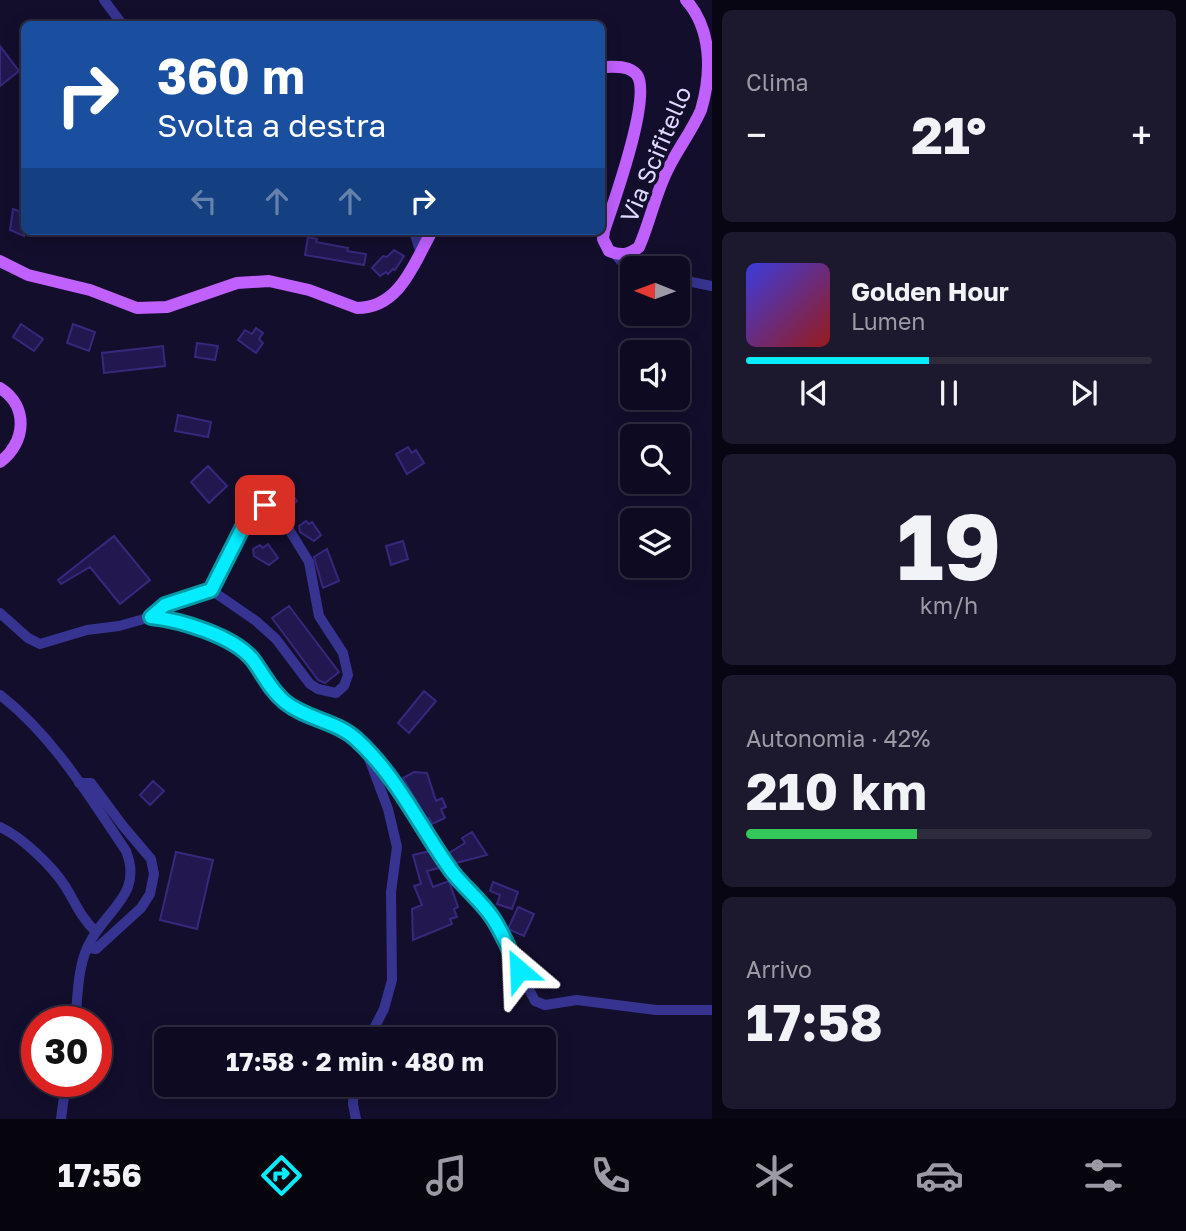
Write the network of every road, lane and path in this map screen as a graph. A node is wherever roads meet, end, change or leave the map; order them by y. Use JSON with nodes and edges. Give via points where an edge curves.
{"nodes":[{"id":1,"x":104,"y":0,"type":"edge"},
{"id":2,"x":687,"y":0,"type":"edge"},
{"id":3,"x":120,"y":21,"type":"edge"},
{"id":4,"x":605,"y":67,"type":"edge"},
{"id":5,"x":605,"y":228,"type":"edge"},
{"id":6,"x":415,"y":235,"type":"edge"},
{"id":7,"x":430,"y":235,"type":"edge"},
{"id":8,"x":604,"y":235,"type":"edge"},
{"id":9,"x":420,"y":251,"type":"junction"},
{"id":10,"x":620,"y":254,"type":"junction"},
{"id":11,"x":623,"y":256,"type":"edge"},
{"id":12,"x":0,"y":261,"type":"edge"},
{"id":13,"x":690,"y":282,"type":"edge"},
{"id":14,"x":712,"y":286,"type":"edge"},
{"id":15,"x":0,"y":388,"type":"edge"},
{"id":16,"x":0,"y":462,"type":"edge"},
{"id":17,"x":211,"y":590,"type":"junction"},
{"id":18,"x":0,"y":613,"type":"edge"},
{"id":19,"x":151,"y":617,"type":"junction"},
{"id":20,"x":0,"y":695,"type":"edge"},
{"id":21,"x":367,"y":752,"type":"junction"},
{"id":22,"x":79,"y":783,"type":"junction"},
{"id":23,"x":0,"y":827,"type":"edge"},
{"id":24,"x":96,"y":932,"type":"junction"},
{"id":25,"x":87,"y":948,"type":"junction"},
{"id":26,"x":77,"y":1006,"type":"edge"},
{"id":27,"x":712,"y":1010,"type":"edge"},
{"id":28,"x":375,"y":1027,"type":"edge"},
{"id":29,"x":64,"y":1097,"type":"edge"},
{"id":30,"x":353,"y":1097,"type":"edge"},
{"id":31,"x":61,"y":1119,"type":"edge"},
{"id":32,"x":356,"y":1119,"type":"edge"}],
"edges":[{"from":1,"to":3,"type":"street"},
{"from":2,"to":10,"type":"main road","name":"Via Scifitello","via":[[708,32],[707,90],[661,183],[639,247]]},
{"from":4,"to":5,"type":"main road","name":"Via Scifitello","via":[[635,72],[641,89],[635,130]]},
{"from":6,"to":9,"type":"street"},
{"from":7,"to":9,"type":"main road"},
{"from":8,"to":10,"type":"main road","name":"Via Scifitello","via":[[606,246]]},
{"from":9,"to":12,"type":"main road","via":[[398,290],[386,301],[366,308],[269,281],[237,283],[167,307],[136,308],[90,290],[28,275]]},
{"from":10,"to":11,"type":"street"},
{"from":13,"to":14,"type":"street"},
{"from":15,"to":16,"type":"main road","via":[[17,404],[21,430],[12,452]]},
{"from":17,"to":17,"type":"street","via":[[276,639],[310,684],[337,692],[344,686],[348,676],[342,653],[318,616],[309,562],[272,507],[256,508],[248,517]]},
{"from":17,"to":19,"type":"street","via":[[165,605]]},
{"from":18,"to":19,"type":"street","via":[[40,644]]},
{"from":19,"to":21,"type":"street","via":[[200,629],[238,648],[285,702],[353,737]]},
{"from":20,"to":22,"type":"street","via":[[34,725]]},
{"from":21,"to":27,"type":"street","via":[[384,766],[453,873],[492,916],[535,1001]]},
{"from":21,"to":28,"type":"street","via":[[397,847],[390,892],[392,980]]},
{"from":22,"to":24,"type":"street","via":[[131,863],[127,892]]},
{"from":22,"to":25,"type":"street","via":[[91,783],[151,859],[154,874],[141,908],[96,949]]},
{"from":23,"to":24,"type":"street","via":[[56,873]]},
{"from":24,"to":25,"type":"street"},
{"from":25,"to":26,"type":"street"},
{"from":29,"to":31,"type":"street"},
{"from":30,"to":32,"type":"street"}]}
